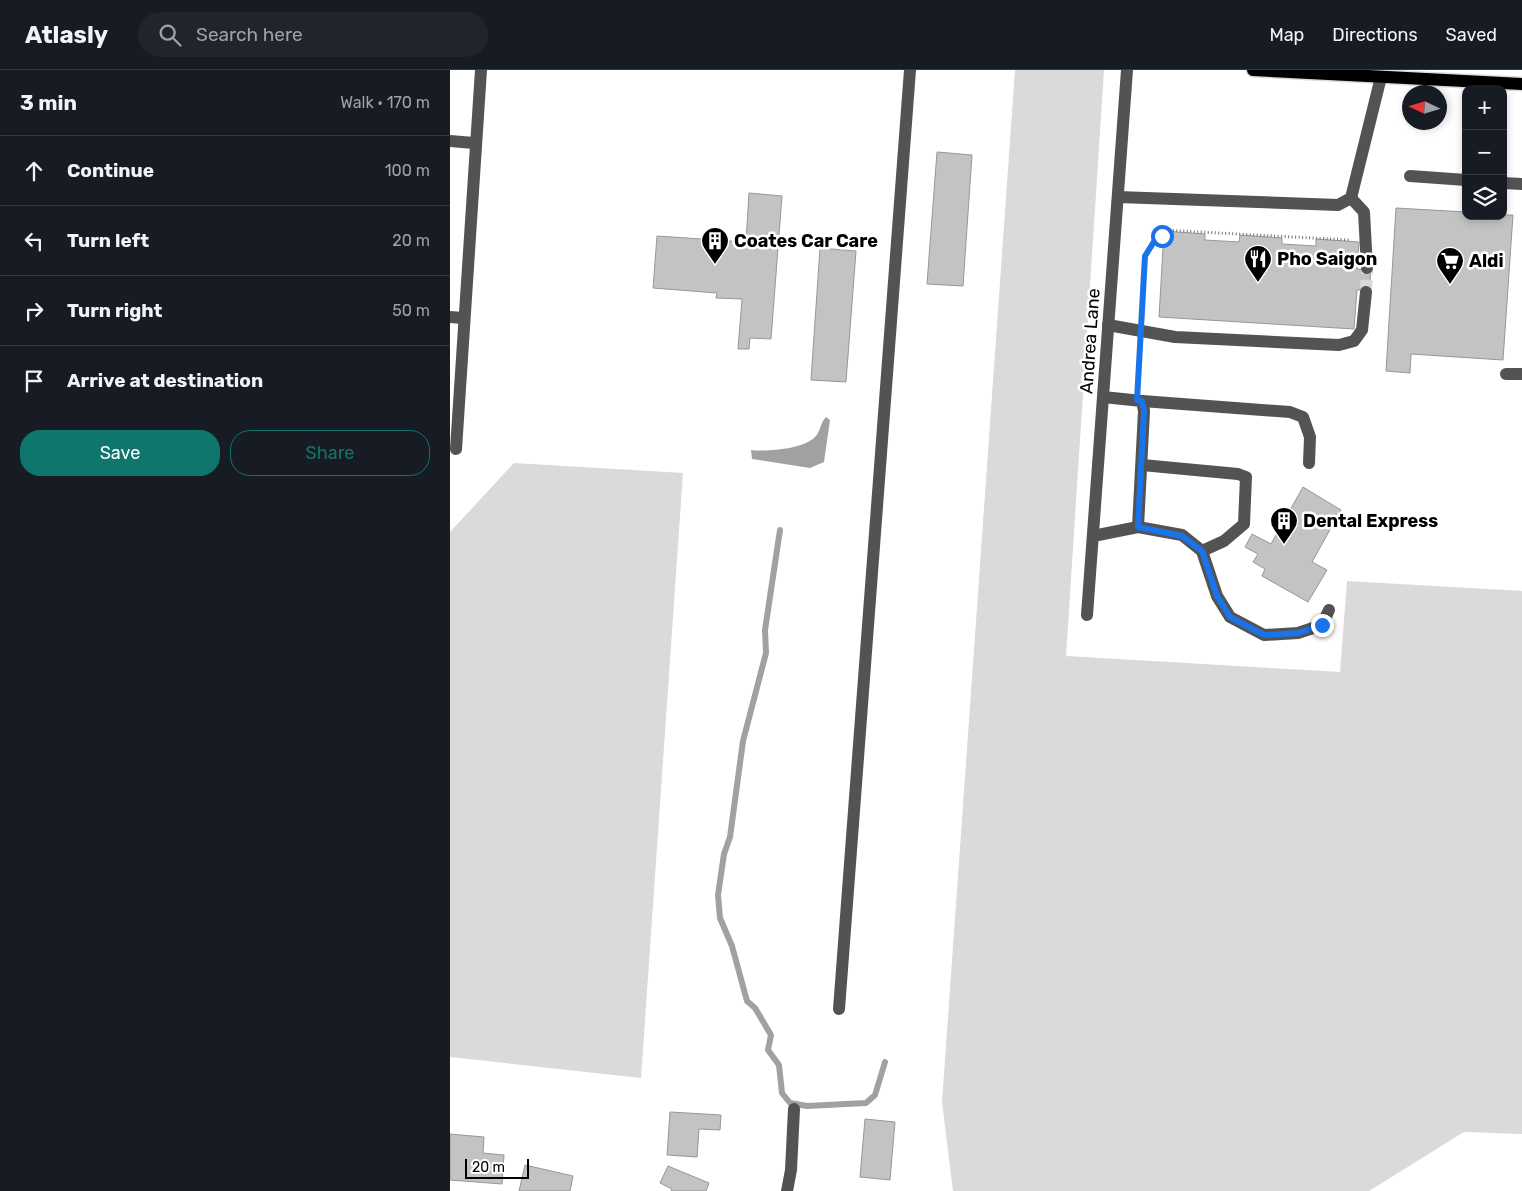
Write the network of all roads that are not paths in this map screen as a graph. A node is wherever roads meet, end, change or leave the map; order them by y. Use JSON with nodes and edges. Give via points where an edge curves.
{"nodes":[{"id":1,"x":481,"y":70,"type":"edge"},
{"id":2,"x":910,"y":70,"type":"edge"},
{"id":3,"x":1127,"y":70,"type":"edge"},
{"id":4,"x":1253,"y":70,"type":"edge"},
{"id":5,"x":1381,"y":76,"type":"junction"},
{"id":6,"x":1522,"y":84,"type":"edge"},
{"id":7,"x":450,"y":141,"type":"edge"},
{"id":8,"x":474,"y":143,"type":"junction"},
{"id":9,"x":1410,"y":176,"type":"dead end"},
{"id":10,"x":1462,"y":180,"type":"edge"},
{"id":11,"x":1507,"y":182,"type":"edge"},
{"id":12,"x":1522,"y":184,"type":"edge"},
{"id":13,"x":1118,"y":197,"type":"junction"},
{"id":14,"x":1351,"y":198,"type":"junction"},
{"id":15,"x":1367,"y":268,"type":"tunnel mouth"},
{"id":16,"x":1366,"y":292,"type":"tunnel mouth"},
{"id":17,"x":456,"y":318,"type":"edge"},
{"id":18,"x":1108,"y":325,"type":"junction"},
{"id":19,"x":1506,"y":374,"type":"dead end"},
{"id":20,"x":1522,"y":374,"type":"edge"},
{"id":21,"x":1103,"y":397,"type":"junction"},
{"id":22,"x":1139,"y":401,"type":"junction"},
{"id":23,"x":456,"y":449,"type":"dead end"},
{"id":24,"x":1310,"y":463,"type":"dead end"},
{"id":25,"x":1142,"y":465,"type":"junction"},
{"id":26,"x":1138,"y":527,"type":"junction"},
{"id":27,"x":1093,"y":536,"type":"junction"},
{"id":28,"x":1202,"y":551,"type":"junction"},
{"id":29,"x":1329,"y":610,"type":"dead end"},
{"id":30,"x":1087,"y":615,"type":"dead end"},
{"id":31,"x":839,"y":1009,"type":"dead end"},
{"id":32,"x":794,"y":1109,"type":"dead end"},
{"id":33,"x":787,"y":1191,"type":"edge"}],
"edges":[{"from":1,"to":8,"type":"street"},
{"from":2,"to":31,"type":"street"},
{"from":3,"to":13,"type":"street","name":"Andrea Lane"},
{"from":4,"to":5,"type":"main road"},
{"from":5,"to":6,"type":"main road"},
{"from":5,"to":14,"type":"street"},
{"from":7,"to":8,"type":"street"},
{"from":8,"to":17,"type":"street"},
{"from":9,"to":10,"type":"street"},
{"from":11,"to":12,"type":"street"},
{"from":13,"to":14,"type":"street","via":[[1323,205],[1338,204]]},
{"from":13,"to":18,"type":"street","name":"Andrea Lane"},
{"from":14,"to":15,"type":"street","via":[[1364,212]]},
{"from":16,"to":18,"type":"street","via":[[1362,330],[1354,341],[1339,345],[1175,337]]},
{"from":17,"to":23,"type":"street"},
{"from":18,"to":21,"type":"street","name":"Andrea Lane"},
{"from":19,"to":20,"type":"street"},
{"from":21,"to":22,"type":"street"},
{"from":21,"to":27,"type":"street","name":"Andrea Lane"},
{"from":22,"to":24,"type":"street","via":[[1290,412],[1303,417],[1310,437]]},
{"from":22,"to":25,"type":"street","via":[[1144,411]]},
{"from":25,"to":26,"type":"street"},
{"from":25,"to":28,"type":"street","via":[[1246,477],[1244,524],[1224,541]]},
{"from":26,"to":27,"type":"street"},
{"from":26,"to":28,"type":"street","via":[[1182,536]]},
{"from":27,"to":30,"type":"street","name":"Andrea Lane"},
{"from":28,"to":29,"type":"street","via":[[1217,596],[1230,617],[1264,635],[1298,633],[1322,625]]},
{"from":32,"to":33,"type":"street"}]}
